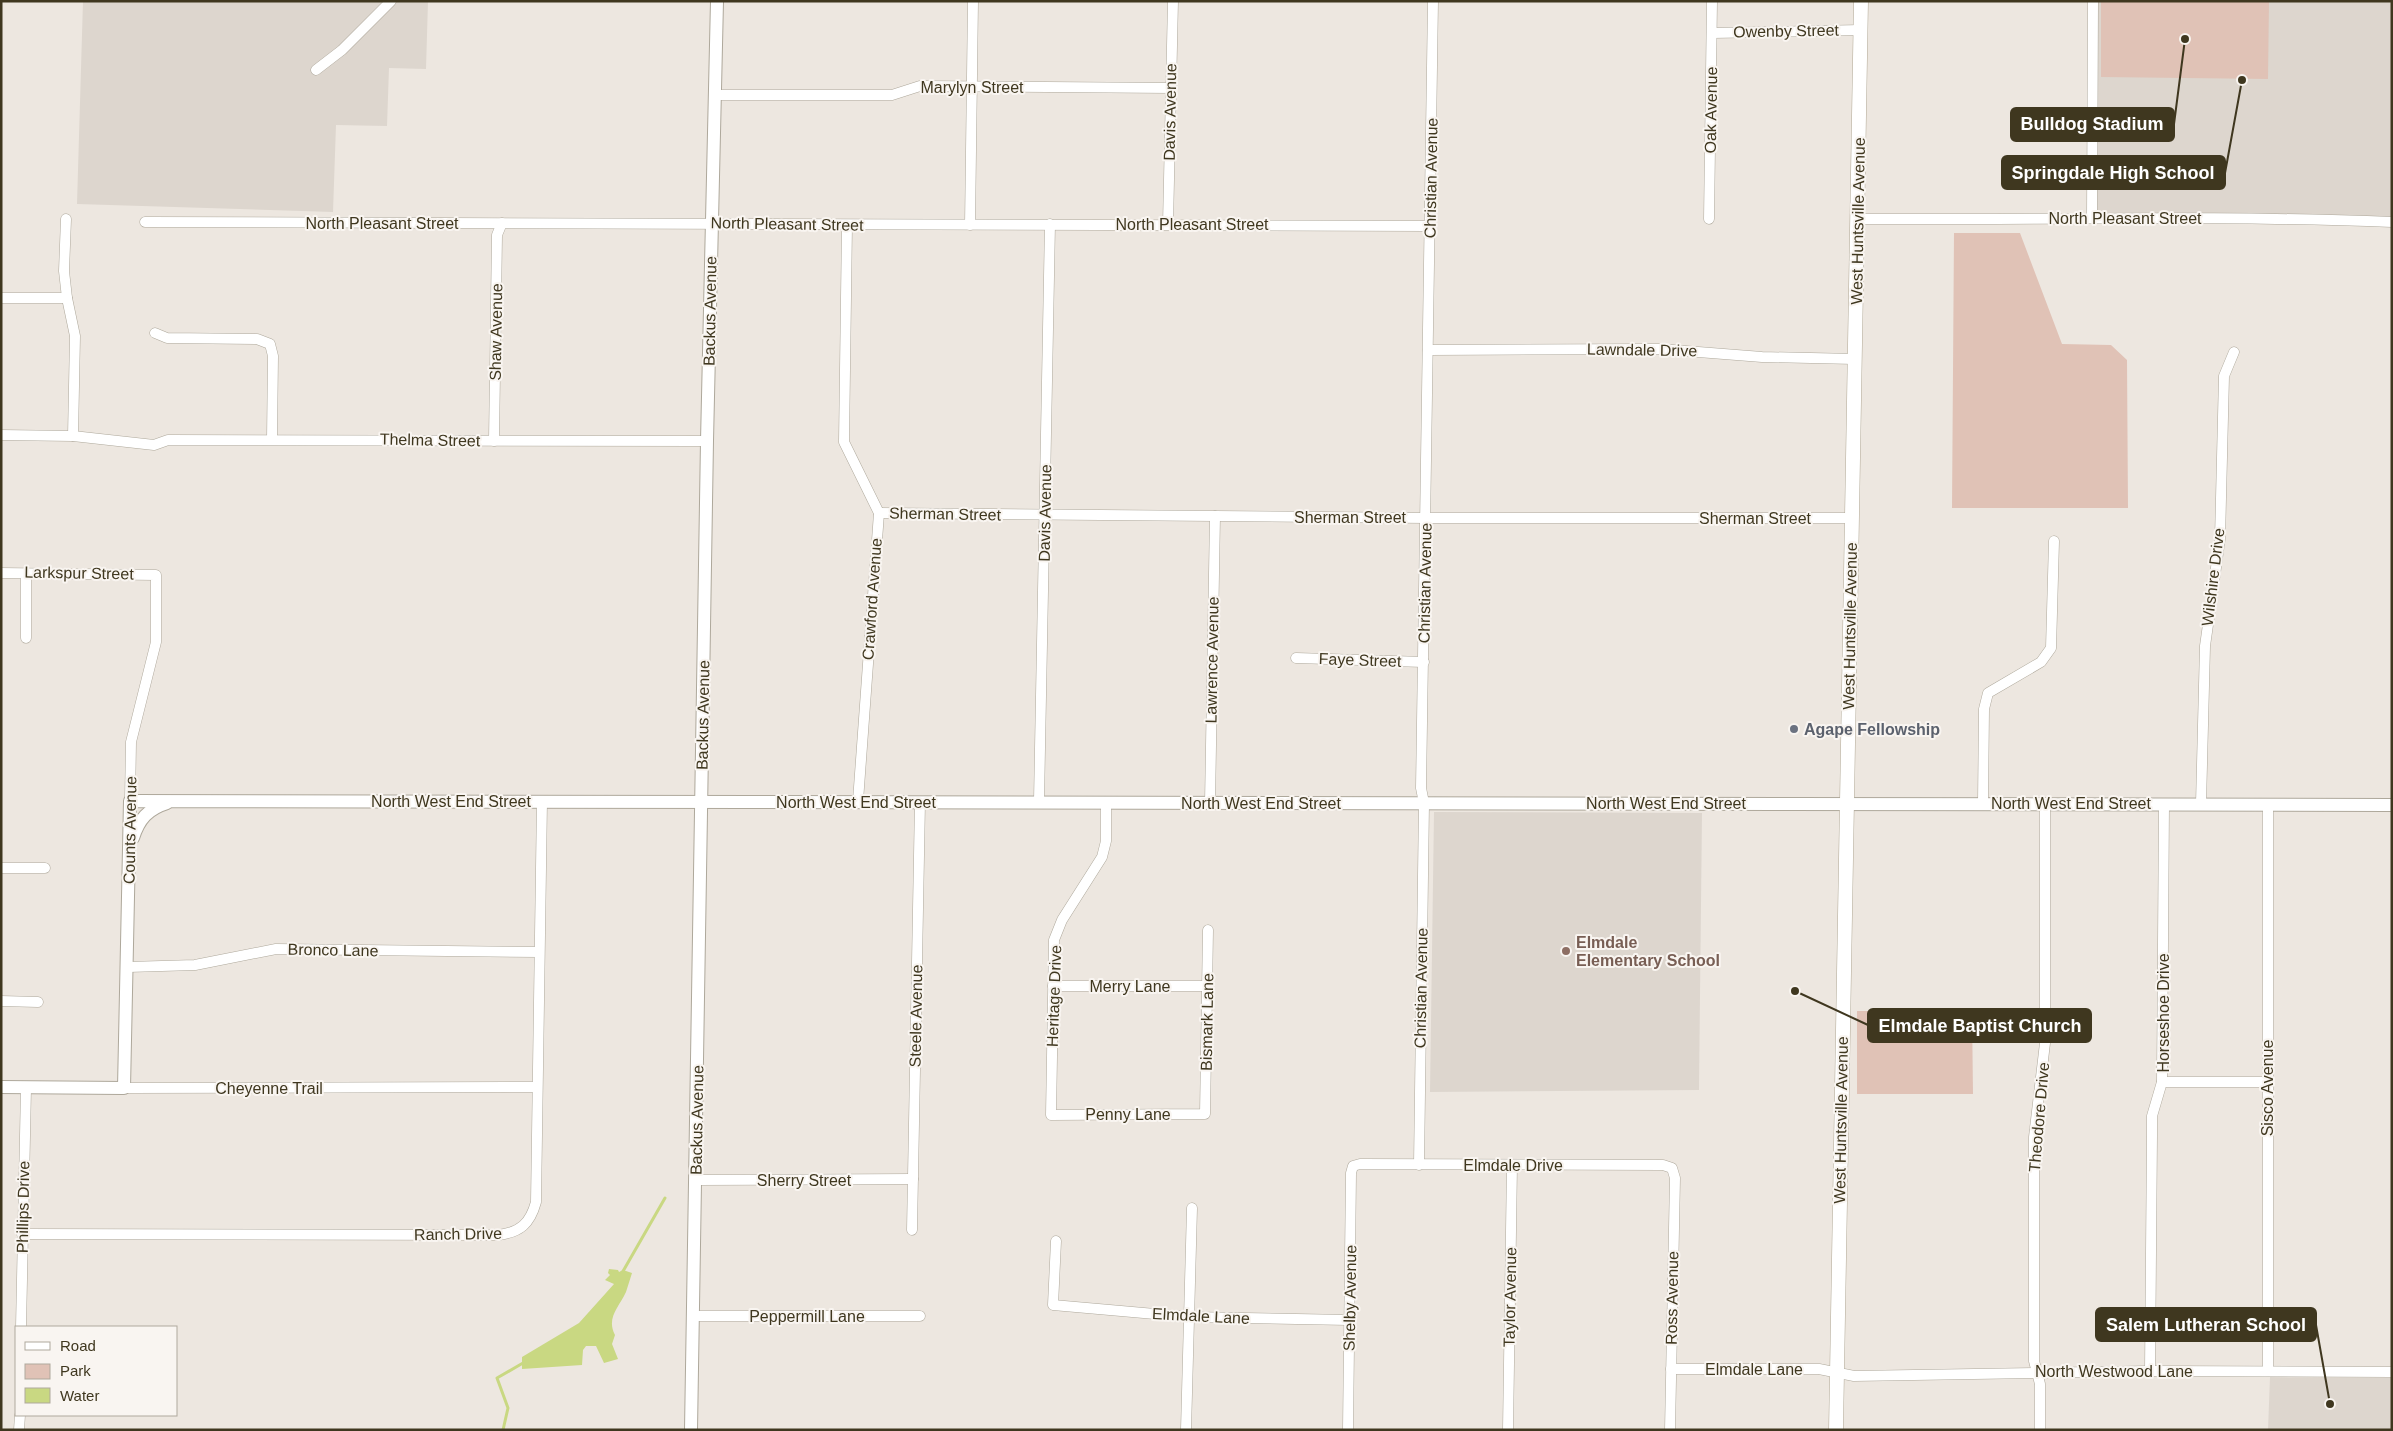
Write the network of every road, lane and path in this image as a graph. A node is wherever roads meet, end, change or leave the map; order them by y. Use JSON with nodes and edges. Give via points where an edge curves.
{"nodes":[{"id":1,"x":391,"y":1,"type":"edge"},
{"id":2,"x":717,"y":1,"type":"edge"},
{"id":3,"x":973,"y":1,"type":"edge"},
{"id":4,"x":1172,"y":1,"type":"edge"},
{"id":5,"x":1433,"y":1,"type":"edge"},
{"id":6,"x":1712,"y":1,"type":"edge"},
{"id":7,"x":1861,"y":1,"type":"edge"},
{"id":8,"x":2093,"y":1,"type":"edge"},
{"id":9,"x":1861,"y":30,"type":"junction"},
{"id":10,"x":1712,"y":33,"type":"junction"},
{"id":11,"x":316,"y":70,"type":"dead end"},
{"id":12,"x":971,"y":86,"type":"junction"},
{"id":13,"x":1171,"y":88,"type":"junction"},
{"id":14,"x":716,"y":95,"type":"junction"},
{"id":15,"x":2092,"y":217,"type":"junction"},
{"id":16,"x":66,"y":219,"type":"dead end"},
{"id":17,"x":1709,"y":219,"type":"dead end"},
{"id":18,"x":1858,"y":219,"type":"junction"},
{"id":19,"x":145,"y":222,"type":"dead end"},
{"id":20,"x":2392,"y":222,"type":"edge"},
{"id":21,"x":502,"y":223,"type":"junction"},
{"id":22,"x":712,"y":223,"type":"junction"},
{"id":23,"x":1050,"y":224,"type":"junction"},
{"id":24,"x":1168,"y":224,"type":"junction"},
{"id":25,"x":847,"y":225,"type":"junction"},
{"id":26,"x":970,"y":225,"type":"junction"},
{"id":27,"x":1430,"y":226,"type":"junction"},
{"id":28,"x":1,"y":298,"type":"edge"},
{"id":29,"x":67,"y":298,"type":"junction"},
{"id":30,"x":155,"y":333,"type":"dead end"},
{"id":31,"x":1428,"y":350,"type":"junction"},
{"id":32,"x":2234,"y":352,"type":"dead end"},
{"id":33,"x":1855,"y":359,"type":"junction"},
{"id":34,"x":1,"y":435,"type":"edge"},
{"id":35,"x":73,"y":436,"type":"junction"},
{"id":36,"x":272,"y":439,"type":"junction"},
{"id":37,"x":494,"y":441,"type":"junction"},
{"id":38,"x":707,"y":441,"type":"junction"},
{"id":39,"x":879,"y":513,"type":"junction"},
{"id":40,"x":1045,"y":515,"type":"junction"},
{"id":41,"x":1215,"y":516,"type":"junction"},
{"id":42,"x":1426,"y":518,"type":"junction"},
{"id":43,"x":1852,"y":518,"type":"junction"},
{"id":44,"x":2054,"y":541,"type":"dead end"},
{"id":45,"x":1,"y":573,"type":"edge"},
{"id":46,"x":26,"y":573,"type":"junction"},
{"id":47,"x":156,"y":575,"type":"joint"},
{"id":48,"x":26,"y":638,"type":"dead end"},
{"id":49,"x":1296,"y":658,"type":"dead end"},
{"id":50,"x":1424,"y":662,"type":"junction"},
{"id":51,"x":130,"y":801,"type":"junction"},
{"id":52,"x":172,"y":801,"type":"junction"},
{"id":53,"x":542,"y":801,"type":"junction"},
{"id":54,"x":858,"y":801,"type":"junction"},
{"id":55,"x":1039,"y":801,"type":"junction"},
{"id":56,"x":702,"y":802,"type":"junction"},
{"id":57,"x":920,"y":802,"type":"junction"},
{"id":58,"x":1106,"y":802,"type":"junction"},
{"id":59,"x":1210,"y":803,"type":"junction"},
{"id":60,"x":1424,"y":803,"type":"junction"},
{"id":61,"x":1846,"y":803,"type":"junction"},
{"id":62,"x":1983,"y":803,"type":"junction"},
{"id":63,"x":2045,"y":803,"type":"junction"},
{"id":64,"x":2164,"y":804,"type":"junction"},
{"id":65,"x":2201,"y":804,"type":"junction"},
{"id":66,"x":2268,"y":805,"type":"junction"},
{"id":67,"x":2392,"y":805,"type":"edge"},
{"id":68,"x":129,"y":850,"type":"junction"},
{"id":69,"x":1,"y":868,"type":"edge"},
{"id":70,"x":44,"y":868,"type":"dead end"},
{"id":71,"x":1208,"y":930,"type":"dead end"},
{"id":72,"x":539,"y":952,"type":"junction"},
{"id":73,"x":128,"y":967,"type":"junction"},
{"id":74,"x":1053,"y":986,"type":"junction"},
{"id":75,"x":1207,"y":986,"type":"junction"},
{"id":76,"x":1,"y":1002,"type":"edge"},
{"id":77,"x":38,"y":1002,"type":"dead end"},
{"id":78,"x":2162,"y":1082,"type":"junction"},
{"id":79,"x":2266,"y":1082,"type":"junction"},
{"id":80,"x":1,"y":1087,"type":"edge"},
{"id":81,"x":537,"y":1087,"type":"junction"},
{"id":82,"x":26,"y":1088,"type":"junction"},
{"id":83,"x":124,"y":1088,"type":"junction"},
{"id":84,"x":1051,"y":1114,"type":"joint"},
{"id":85,"x":1205,"y":1114,"type":"joint"},
{"id":86,"x":1419,"y":1165,"type":"junction"},
{"id":87,"x":1512,"y":1165,"type":"junction"},
{"id":88,"x":1353,"y":1166,"type":"joint"},
{"id":89,"x":1672,"y":1168,"type":"joint"},
{"id":90,"x":696,"y":1180,"type":"junction"},
{"id":91,"x":913,"y":1180,"type":"junction"},
{"id":92,"x":1192,"y":1208,"type":"dead end"},
{"id":93,"x":912,"y":1230,"type":"dead end"},
{"id":94,"x":22,"y":1234,"type":"junction"},
{"id":95,"x":1056,"y":1241,"type":"dead end"},
{"id":96,"x":693,"y":1316,"type":"junction"},
{"id":97,"x":920,"y":1316,"type":"dead end"},
{"id":98,"x":1189,"y":1317,"type":"junction"},
{"id":99,"x":1349,"y":1320,"type":"junction"},
{"id":100,"x":21,"y":1326,"type":"edge"},
{"id":101,"x":1671,"y":1369,"type":"junction"},
{"id":102,"x":2150,"y":1371,"type":"junction"},
{"id":103,"x":1837,"y":1372,"type":"junction"},
{"id":104,"x":2037,"y":1372,"type":"junction"},
{"id":105,"x":2268,"y":1372,"type":"junction"},
{"id":106,"x":2392,"y":1372,"type":"edge"},
{"id":107,"x":20,"y":1416,"type":"edge"},
{"id":108,"x":19,"y":1430,"type":"edge"},
{"id":109,"x":691,"y":1430,"type":"edge"},
{"id":110,"x":1186,"y":1430,"type":"edge"},
{"id":111,"x":1348,"y":1430,"type":"edge"},
{"id":112,"x":1508,"y":1430,"type":"edge"},
{"id":113,"x":1670,"y":1430,"type":"edge"},
{"id":114,"x":1836,"y":1430,"type":"edge"},
{"id":115,"x":2040,"y":1430,"type":"edge"}],
"edges":[{"from":1,"to":11,"type":"street","via":[[342,50]]},
{"from":2,"to":14,"type":"street","name":"Backus Avenue"},
{"from":3,"to":12,"type":"street"},
{"from":4,"to":13,"type":"street","name":"Davis Avenue"},
{"from":5,"to":27,"type":"street","name":"Christian Avenue"},
{"from":6,"to":10,"type":"street","name":"Oak Avenue"},
{"from":7,"to":9,"type":"main road","name":"West Huntsville Avenue"},
{"from":8,"to":15,"type":"street"},
{"from":9,"to":10,"type":"street","name":"Owenby Street"},
{"from":9,"to":18,"type":"main road","name":"West Huntsville Avenue"},
{"from":10,"to":17,"type":"street","name":"Oak Avenue"},
{"from":12,"to":13,"type":"street","name":"Marylyn Street"},
{"from":12,"to":14,"type":"street","name":"Marylyn Street","via":[[920,86],[892,95]]},
{"from":12,"to":26,"type":"street"},
{"from":13,"to":24,"type":"street","name":"Davis Avenue"},
{"from":14,"to":22,"type":"street","name":"Backus Avenue"},
{"from":15,"to":18,"type":"street","name":"North Pleasant Street"},
{"from":15,"to":20,"type":"street","name":"North Pleasant Street"},
{"from":16,"to":29,"type":"street","via":[[64,272]]},
{"from":18,"to":33,"type":"main road","name":"West Huntsville Avenue"},
{"from":19,"to":21,"type":"street","name":"North Pleasant Street"},
{"from":21,"to":22,"type":"street","name":"North Pleasant Street"},
{"from":21,"to":37,"type":"street","name":"Shaw Avenue","via":[[497,235]]},
{"from":22,"to":25,"type":"street","name":"North Pleasant Street"},
{"from":22,"to":38,"type":"street","name":"Backus Avenue"},
{"from":23,"to":24,"type":"street","name":"North Pleasant Street"},
{"from":23,"to":26,"type":"street","name":"North Pleasant Street"},
{"from":23,"to":40,"type":"street","name":"Davis Avenue"},
{"from":24,"to":27,"type":"street","name":"North Pleasant Street"},
{"from":25,"to":26,"type":"street","name":"North Pleasant Street"},
{"from":25,"to":39,"type":"street","via":[[844,442]]},
{"from":27,"to":31,"type":"street","name":"Christian Avenue"},
{"from":28,"to":29,"type":"street"},
{"from":29,"to":35,"type":"street","via":[[75,336]]},
{"from":30,"to":36,"type":"street","via":[[167,338],[257,339],[270,344],[273,356]]},
{"from":31,"to":33,"type":"street","name":"Lawndale Drive","via":[[1660,349],[1762,357]]},
{"from":31,"to":42,"type":"street","name":"Christian Avenue"},
{"from":32,"to":65,"type":"street","name":"Wilshire Drive","via":[[2224,376],[2220,539],[2205,646]]},
{"from":33,"to":43,"type":"main road","name":"West Huntsville Avenue"},
{"from":34,"to":35,"type":"street","name":"Thelma Street"},
{"from":35,"to":36,"type":"street","name":"Thelma Street","via":[[154,444],[168,440]]},
{"from":36,"to":37,"type":"street","name":"Thelma Street"},
{"from":37,"to":38,"type":"street","name":"Thelma Street"},
{"from":38,"to":56,"type":"street","name":"Backus Avenue"},
{"from":39,"to":40,"type":"street","name":"Sherman Street"},
{"from":39,"to":54,"type":"street","name":"Crawford Avenue"},
{"from":40,"to":41,"type":"street","name":"Sherman Street"},
{"from":40,"to":55,"type":"street","name":"Davis Avenue"},
{"from":41,"to":42,"type":"street","name":"Sherman Street"},
{"from":41,"to":59,"type":"street","name":"Lawrence Avenue"},
{"from":42,"to":43,"type":"street","name":"Sherman Street"},
{"from":42,"to":50,"type":"street","name":"Christian Avenue"},
{"from":43,"to":61,"type":"main road","name":"West Huntsville Avenue"},
{"from":44,"to":62,"type":"street","via":[[2051,648],[2041,662],[1988,693],[1984,709]]},
{"from":45,"to":46,"type":"street","name":"Larkspur Street"},
{"from":46,"to":47,"type":"street","name":"Larkspur Street"},
{"from":46,"to":48,"type":"street"},
{"from":47,"to":51,"type":"street","name":"Counts Avenue","via":[[156,642],[131,742]]},
{"from":49,"to":50,"type":"street","name":"Faye Street"},
{"from":50,"to":60,"type":"street","name":"Christian Avenue","via":[[1421,788]]},
{"from":51,"to":52,"type":"street","name":"North West End Street"},
{"from":51,"to":68,"type":"street","name":"Counts Avenue"},
{"from":52,"to":53,"type":"street","name":"North West End Street"},
{"from":52,"to":68,"type":"street","via":[[155,807],[141,819]]},
{"from":53,"to":56,"type":"street","name":"North West End Street"},
{"from":53,"to":72,"type":"street","name":"Ranch Drive"},
{"from":54,"to":56,"type":"street","name":"North West End Street"},
{"from":54,"to":57,"type":"street","name":"North West End Street"},
{"from":55,"to":57,"type":"street","name":"North West End Street"},
{"from":55,"to":58,"type":"street","name":"North West End Street"},
{"from":56,"to":90,"type":"street","name":"Backus Avenue"},
{"from":57,"to":91,"type":"street","name":"Steele Avenue"},
{"from":58,"to":59,"type":"street","name":"North West End Street"},
{"from":58,"to":74,"type":"street","name":"Heritage Drive","via":[[1106,841],[1102,857],[1062,920],[1054,940]]},
{"from":59,"to":60,"type":"street","name":"North West End Street"},
{"from":60,"to":61,"type":"street","name":"North West End Street"},
{"from":60,"to":86,"type":"street","name":"Christian Avenue"},
{"from":61,"to":62,"type":"street","name":"North West End Street"},
{"from":61,"to":103,"type":"main road","name":"West Huntsville Avenue"},
{"from":62,"to":63,"type":"street","name":"North West End Street"},
{"from":63,"to":64,"type":"street","name":"North West End Street"},
{"from":63,"to":104,"type":"street","name":"Theodore Drive","via":[[2045,1043],[2034,1137],[2034,1361]]},
{"from":64,"to":65,"type":"street","name":"North West End Street"},
{"from":64,"to":78,"type":"street","name":"Horseshoe Drive"},
{"from":65,"to":66,"type":"street","name":"North West End Street"},
{"from":66,"to":67,"type":"street","name":"North West End Street"},
{"from":66,"to":79,"type":"street","name":"Sisco Avenue"},
{"from":68,"to":73,"type":"street","name":"Counts Avenue"},
{"from":69,"to":70,"type":"street"},
{"from":71,"to":75,"type":"street","name":"Bismark Lane"},
{"from":72,"to":73,"type":"street","name":"Bronco Lane","via":[[276,949],[195,965]]},
{"from":72,"to":81,"type":"street","name":"Ranch Drive"},
{"from":73,"to":83,"type":"street","name":"Counts Avenue"},
{"from":74,"to":75,"type":"street","name":"Merry Lane"},
{"from":74,"to":84,"type":"street","name":"Heritage Drive"},
{"from":75,"to":85,"type":"street","name":"Bismark Lane"},
{"from":76,"to":77,"type":"street"},
{"from":78,"to":79,"type":"street"},
{"from":78,"to":102,"type":"street","name":"Horseshoe Drive","via":[[2152,1125]]},
{"from":79,"to":105,"type":"street","name":"Sisco Avenue"},
{"from":80,"to":82,"type":"street","name":"Cheyenne Trail"},
{"from":81,"to":83,"type":"street","name":"Cheyenne Trail"},
{"from":81,"to":94,"type":"street","name":"Ranch Drive","via":[[536,1202],[525,1226],[513,1233]]},
{"from":82,"to":83,"type":"street","name":"Cheyenne Trail"},
{"from":82,"to":94,"type":"street","name":"Phillips Drive"},
{"from":84,"to":85,"type":"street","name":"Penny Lane"},
{"from":86,"to":87,"type":"street","name":"Elmdale Drive"},
{"from":86,"to":88,"type":"street","name":"Elmdale Drive"},
{"from":87,"to":89,"type":"street","name":"Elmdale Drive","via":[[1663,1165]]},
{"from":87,"to":112,"type":"street","name":"Taylor Avenue"},
{"from":88,"to":99,"type":"street","name":"Shelby Avenue"},
{"from":89,"to":101,"type":"street","name":"Ross Avenue","via":[[1675,1178]]},
{"from":90,"to":91,"type":"street","name":"Sherry Street"},
{"from":90,"to":96,"type":"street","name":"Backus Avenue"},
{"from":91,"to":93,"type":"street","name":"Steele Avenue"},
{"from":92,"to":98,"type":"street"},
{"from":94,"to":100,"type":"street","name":"Phillips Drive"},
{"from":95,"to":98,"type":"street","name":"Elmdale Lane","via":[[1053,1305]]},
{"from":96,"to":97,"type":"street","name":"Peppermill Lane"},
{"from":96,"to":109,"type":"street","name":"Backus Avenue"},
{"from":98,"to":99,"type":"street","name":"Elmdale Lane"},
{"from":98,"to":110,"type":"street"},
{"from":99,"to":111,"type":"street","name":"Shelby Avenue"},
{"from":101,"to":103,"type":"street","name":"Elmdale Lane","via":[[1819,1369]]},
{"from":101,"to":113,"type":"street","name":"Ross Avenue"},
{"from":102,"to":104,"type":"street","name":"North Westwood Lane"},
{"from":102,"to":105,"type":"street","name":"North Westwood Lane"},
{"from":103,"to":104,"type":"street","name":"North Westwood Lane","via":[[1854,1376]]},
{"from":103,"to":114,"type":"main road","name":"West Huntsville Avenue"},
{"from":104,"to":115,"type":"street","name":"Theodore Drive"},
{"from":105,"to":106,"type":"street","name":"North Westwood Lane"},
{"from":107,"to":108,"type":"street"}]}
